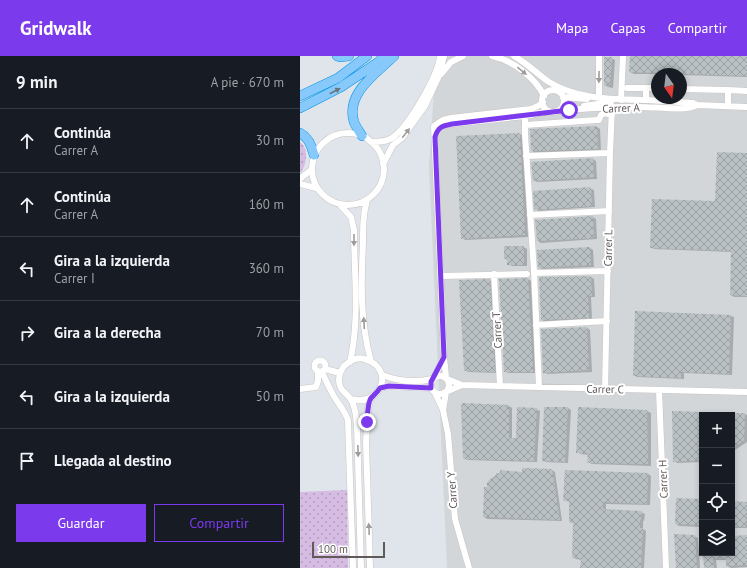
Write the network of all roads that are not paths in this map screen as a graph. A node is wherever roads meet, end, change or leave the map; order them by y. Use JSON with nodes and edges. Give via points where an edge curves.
{"nodes":[{"id":1,"x":337,"y":56,"type":"edge"},
{"id":2,"x":349,"y":56,"type":"edge"},
{"id":3,"x":368,"y":56,"type":"edge"},
{"id":4,"x":385,"y":56,"type":"edge"},
{"id":5,"x":394,"y":56,"type":"edge"},
{"id":6,"x":440,"y":56,"type":"edge"},
{"id":7,"x":444,"y":56,"type":"edge"},
{"id":8,"x":463,"y":56,"type":"edge"},
{"id":9,"x":492,"y":56,"type":"edge"},
{"id":10,"x":514,"y":56,"type":"edge"},
{"id":11,"x":600,"y":56,"type":"edge"},
{"id":12,"x":623,"y":56,"type":"edge"},
{"id":13,"x":520,"y":60,"type":"junction"},
{"id":14,"x":438,"y":78,"type":"junction"},
{"id":15,"x":533,"y":81,"type":"junction"},
{"id":16,"x":627,"y":88,"type":"dead end"},
{"id":17,"x":646,"y":88,"type":"junction"},
{"id":18,"x":651,"y":88,"type":"edge"},
{"id":19,"x":687,"y":89,"type":"edge"},
{"id":20,"x":728,"y":90,"type":"junction"},
{"id":21,"x":556,"y":91,"type":"junction"},
{"id":22,"x":747,"y":91,"type":"edge"},
{"id":23,"x":300,"y":96,"type":"edge"},
{"id":24,"x":563,"y":97,"type":"junction"},
{"id":25,"x":598,"y":98,"type":"junction"},
{"id":26,"x":543,"y":99,"type":"junction"},
{"id":27,"x":618,"y":100,"type":"junction"},
{"id":28,"x":646,"y":100,"type":"junction"},
{"id":29,"x":697,"y":105,"type":"junction"},
{"id":30,"x":728,"y":106,"type":"junction"},
{"id":31,"x":747,"y":106,"type":"edge"},
{"id":32,"x":612,"y":107,"type":"junction"},
{"id":33,"x":300,"y":108,"type":"edge"},
{"id":34,"x":569,"y":110,"type":"junction"},
{"id":35,"x":549,"y":111,"type":"junction"},
{"id":36,"x":558,"y":111,"type":"junction"},
{"id":37,"x":527,"y":112,"type":"junction"},
{"id":38,"x":612,"y":115,"type":"junction"},
{"id":39,"x":525,"y":125,"type":"junction"},
{"id":40,"x":300,"y":132,"type":"edge"},
{"id":41,"x":362,"y":136,"type":"junction"},
{"id":42,"x":435,"y":137,"type":"junction"},
{"id":43,"x":371,"y":142,"type":"junction"},
{"id":44,"x":610,"y":153,"type":"junction"},
{"id":45,"x":314,"y":155,"type":"junction"},
{"id":46,"x":526,"y":156,"type":"junction"},
{"id":47,"x":384,"y":164,"type":"junction"},
{"id":48,"x":311,"y":170,"type":"junction"},
{"id":49,"x":300,"y":178,"type":"edge"},
{"id":50,"x":300,"y":184,"type":"edge"},
{"id":51,"x":316,"y":188,"type":"junction"},
{"id":52,"x":367,"y":200,"type":"junction"},
{"id":53,"x":340,"y":205,"type":"junction"},
{"id":54,"x":609,"y":211,"type":"junction"},
{"id":55,"x":530,"y":215,"type":"junction"},
{"id":56,"x":608,"y":271,"type":"junction"},
{"id":57,"x":494,"y":274,"type":"junction"},
{"id":58,"x":527,"y":274,"type":"dead end"},
{"id":59,"x":534,"y":274,"type":"junction"},
{"id":60,"x":441,"y":276,"type":"junction"},
{"id":61,"x":606,"y":321,"type":"junction"},
{"id":62,"x":536,"y":325,"type":"junction"},
{"id":63,"x":444,"y":357,"type":"junction"},
{"id":64,"x":371,"y":361,"type":"junction"},
{"id":65,"x":350,"y":362,"type":"junction"},
{"id":66,"x":322,"y":371,"type":"junction"},
{"id":67,"x":340,"y":373,"type":"junction"},
{"id":68,"x":382,"y":375,"type":"junction"},
{"id":69,"x":433,"y":378,"type":"junction"},
{"id":70,"x":447,"y":378,"type":"junction"},
{"id":71,"x":462,"y":385,"type":"junction"},
{"id":72,"x":500,"y":386,"type":"junction"},
{"id":73,"x":539,"y":387,"type":"junction"},
{"id":74,"x":380,"y":388,"type":"junction"},
{"id":75,"x":431,"y":388,"type":"junction"},
{"id":76,"x":300,"y":389,"type":"edge"},
{"id":77,"x":605,"y":389,"type":"junction"},
{"id":78,"x":659,"y":390,"type":"junction"},
{"id":79,"x":447,"y":391,"type":"junction"},
{"id":80,"x":747,"y":392,"type":"edge"},
{"id":81,"x":435,"y":393,"type":"junction"},
{"id":82,"x":371,"y":398,"type":"junction"},
{"id":83,"x":351,"y":399,"type":"junction"},
{"id":84,"x":443,"y":410,"type":"junction"},
{"id":85,"x":353,"y":568,"type":"edge"},
{"id":86,"x":361,"y":568,"type":"edge"},
{"id":87,"x":370,"y":568,"type":"edge"},
{"id":88,"x":469,"y":568,"type":"edge"},
{"id":89,"x":666,"y":568,"type":"edge"}],
"edges":[{"from":1,"to":2,"type":"highway"},
{"from":3,"to":23,"type":"highway","via":[[338,78]]},
{"from":33,"to":4,"type":"highway","one_way":true,"via":[[341,87]]},
{"from":5,"to":41,"type":"highway","via":[[366,82],[356,96],[352,111],[354,122]]},
{"from":6,"to":43,"type":"street","via":[[432,80],[404,124],[392,138],[382,142]]},
{"from":7,"to":14,"type":"street"},
{"from":8,"to":14,"type":"street","via":[[451,62]]},
{"from":9,"to":15,"type":"street","one_way":true,"via":[[516,66]]},
{"from":10,"to":13,"type":"street"},
{"from":11,"to":25,"type":"street","one_way":true},
{"from":12,"to":27,"type":"street"},
{"from":13,"to":21,"type":"street"},
{"from":13,"to":25,"type":"street","via":[[549,82],[567,90]]},
{"from":47,"to":14,"type":"street","one_way":true,"via":[[393,146],[402,138],[425,106]]},
{"from":15,"to":26,"type":"street","via":[[540,88]]},
{"from":15,"to":37,"type":"street","via":[[540,92],[539,99]]},
{"from":16,"to":17,"type":"street"},
{"from":17,"to":18,"type":"street"},
{"from":17,"to":28,"type":"street"},
{"from":19,"to":20,"type":"street"},
{"from":20,"to":22,"type":"street"},
{"from":20,"to":30,"type":"street"},
{"from":21,"to":24,"type":"street"},
{"from":21,"to":26,"type":"street","via":[[547,92]]},
{"from":24,"to":25,"type":"street"},
{"from":24,"to":36,"type":"street","via":[[564,105]]},
{"from":25,"to":27,"type":"street"},
{"from":26,"to":35,"type":"street"},
{"from":26,"to":37,"type":"street","via":[[538,106]]},
{"from":27,"to":28,"type":"street","name":"Carrer A"},
{"from":27,"to":34,"type":"street","name":"Carrer A","via":[[620,102],[585,105]]},
{"from":28,"to":29,"type":"street","name":"Carrer A"},
{"from":29,"to":30,"type":"street","name":"Carrer A"},
{"from":29,"to":32,"type":"street","name":"Carrer A","via":[[692,108]]},
{"from":30,"to":31,"type":"street","name":"Carrer A"},
{"from":32,"to":34,"type":"street","name":"Carrer A"},
{"from":32,"to":38,"type":"street","name":"Carrer L"},
{"from":34,"to":36,"type":"street","name":"Carrer A"},
{"from":35,"to":36,"type":"street"},
{"from":35,"to":37,"type":"street"},
{"from":37,"to":39,"type":"street"},
{"from":37,"to":42,"type":"street","via":[[442,126],[436,131]]},
{"from":37,"to":42,"type":"street","via":[[443,120],[434,126]]},
{"from":38,"to":39,"type":"street","via":[[605,113],[599,120]]},
{"from":38,"to":44,"type":"street","name":"Carrer L"},
{"from":39,"to":46,"type":"street"},
{"from":40,"to":45,"type":"highway","via":[[311,143]]},
{"from":41,"to":43,"type":"street"},
{"from":41,"to":45,"type":"street","via":[[348,133],[334,136],[322,143]]},
{"from":42,"to":60,"type":"street"},
{"from":43,"to":47,"type":"street"},
{"from":44,"to":46,"type":"street"},
{"from":44,"to":54,"type":"street","name":"Carrer L"},
{"from":45,"to":48,"type":"street"},
{"from":46,"to":55,"type":"street"},
{"from":47,"to":52,"type":"street","via":[[383,178],[377,190]]},
{"from":48,"to":49,"type":"street"},
{"from":48,"to":51,"type":"street"},
{"from":50,"to":51,"type":"street"},
{"from":51,"to":53,"type":"street","via":[[326,199]]},
{"from":52,"to":53,"type":"street","via":[[354,205]]},
{"from":64,"to":52,"type":"street","one_way":true,"via":[[364,329],[362,264],[364,211]]},
{"from":53,"to":65,"type":"street","one_way":true,"via":[[351,217],[354,230],[355,321]]},
{"from":54,"to":55,"type":"street"},
{"from":54,"to":56,"type":"street","name":"Carrer L"},
{"from":55,"to":59,"type":"street"},
{"from":56,"to":59,"type":"street"},
{"from":56,"to":61,"type":"street","name":"Carrer L"},
{"from":57,"to":58,"type":"street"},
{"from":57,"to":60,"type":"street"},
{"from":57,"to":72,"type":"street","name":"Carrer T"},
{"from":59,"to":62,"type":"street"},
{"from":60,"to":63,"type":"street"},
{"from":61,"to":62,"type":"street"},
{"from":61,"to":77,"type":"street","name":"Carrer L"},
{"from":62,"to":73,"type":"street"},
{"from":63,"to":69,"type":"street"},
{"from":63,"to":70,"type":"street"},
{"from":64,"to":65,"type":"street","via":[[364,358]]},
{"from":64,"to":68,"type":"street"},
{"from":65,"to":67,"type":"street"},
{"from":66,"to":67,"type":"street"},
{"from":66,"to":76,"type":"street","via":[[316,387]]},
{"from":66,"to":85,"type":"street","via":[[348,421]]},
{"from":67,"to":83,"type":"street","via":[[341,388]]},
{"from":68,"to":69,"type":"street","via":[[400,380],[418,381]]},
{"from":68,"to":74,"type":"street"},
{"from":69,"to":70,"type":"street","via":[[439,375]]},
{"from":69,"to":75,"type":"street"},
{"from":70,"to":71,"type":"street","name":"Carrer C"},
{"from":70,"to":79,"type":"street","via":[[450,384]]},
{"from":71,"to":72,"type":"street","name":"Carrer C"},
{"from":71,"to":79,"type":"street","name":"Carrer C"},
{"from":72,"to":73,"type":"street","name":"Carrer C"},
{"from":73,"to":77,"type":"street","name":"Carrer C"},
{"from":74,"to":75,"type":"street"},
{"from":74,"to":82,"type":"street"},
{"from":75,"to":81,"type":"street"},
{"from":77,"to":78,"type":"street","name":"Carrer C"},
{"from":78,"to":80,"type":"street","name":"Carrer C"},
{"from":78,"to":89,"type":"street","name":"Carrer H"},
{"from":79,"to":81,"type":"street","via":[[443,394]]},
{"from":79,"to":84,"type":"street","name":"Carrer Y"},
{"from":81,"to":84,"type":"street","name":"Carrer Y"},
{"from":82,"to":83,"type":"street","via":[[358,401]]},
{"from":87,"to":82,"type":"street","one_way":true,"via":[[366,443]]},
{"from":83,"to":86,"type":"street","one_way":true,"via":[[358,426]]},
{"from":84,"to":88,"type":"street","name":"Carrer Y","via":[[448,434],[454,519]]}]}
